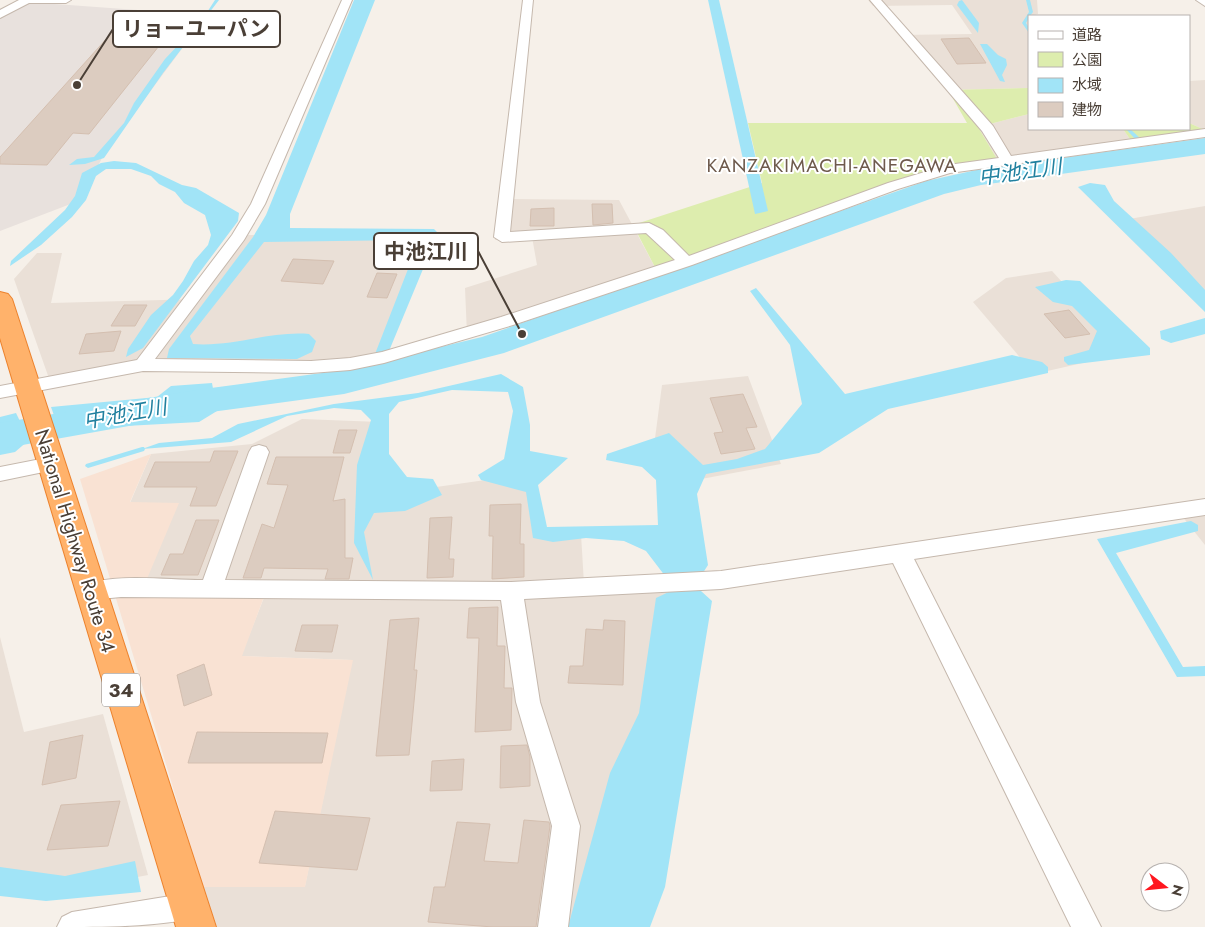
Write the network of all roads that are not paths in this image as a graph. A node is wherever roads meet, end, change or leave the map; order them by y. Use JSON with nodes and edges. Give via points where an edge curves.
{"nodes":[{"id":1,"x":66,"y":0,"type":"edge"},
{"id":2,"x":347,"y":0,"type":"edge"},
{"id":3,"x":528,"y":0,"type":"edge"},
{"id":4,"x":875,"y":0,"type":"edge"},
{"id":5,"x":1201,"y":0,"type":"edge"},
{"id":6,"x":1205,"y":3,"type":"edge"},
{"id":7,"x":0,"y":15,"type":"edge"},
{"id":8,"x":1205,"y":133,"type":"edge"},
{"id":9,"x":1007,"y":160,"type":"junction"},
{"id":10,"x":686,"y":262,"type":"junction"},
{"id":11,"x":1,"y":304,"type":"edge"},
{"id":12,"x":143,"y":364,"type":"junction"},
{"id":13,"x":0,"y":392,"type":"edge"},
{"id":14,"x":30,"y":392,"type":"junction"},
{"id":15,"x":259,"y":452,"type":"dead end"},
{"id":16,"x":50,"y":458,"type":"junction"},
{"id":17,"x":0,"y":474,"type":"edge"},
{"id":18,"x":1205,"y":507,"type":"edge"},
{"id":19,"x":899,"y":552,"type":"junction"},
{"id":20,"x":211,"y":589,"type":"junction"},
{"id":21,"x":90,"y":591,"type":"junction"},
{"id":22,"x":511,"y":591,"type":"junction"},
{"id":23,"x":192,"y":917,"type":"edge"},
{"id":24,"x":72,"y":927,"type":"edge"},
{"id":25,"x":553,"y":927,"type":"edge"},
{"id":26,"x":1086,"y":927,"type":"edge"}],
"edges":[{"from":1,"to":7,"type":"street","via":[[27,0]]},
{"from":2,"to":12,"type":"street","via":[[258,204],[239,237]]},
{"from":3,"to":10,"type":"street","via":[[502,237],[649,228]]},
{"from":4,"to":9,"type":"street","via":[[988,129]]},
{"from":5,"to":6,"type":"street"},
{"from":8,"to":9,"type":"street"},
{"from":9,"to":10,"type":"street","via":[[948,169],[894,186]]},
{"from":10,"to":12,"type":"street","via":[[507,321],[350,364],[311,367]]},
{"from":11,"to":14,"type":"highway","name":"National Highway Route 34","number":"34"},
{"from":12,"to":14,"type":"street"},
{"from":13,"to":14,"type":"street"},
{"from":14,"to":16,"type":"highway","name":"National Highway Route 34","number":"34"},
{"from":15,"to":20,"type":"street"},
{"from":16,"to":17,"type":"street"},
{"from":16,"to":21,"type":"highway","name":"National Highway Route 34","number":"34"},
{"from":18,"to":19,"type":"street"},
{"from":19,"to":22,"type":"street","via":[[721,580]]},
{"from":19,"to":26,"type":"street"},
{"from":20,"to":21,"type":"street"},
{"from":20,"to":22,"type":"street"},
{"from":21,"to":23,"type":"highway","name":"National Highway Route 34","number":"34"},
{"from":22,"to":25,"type":"street","via":[[528,702],[566,826]]},
{"from":23,"to":24,"type":"street"}]}
